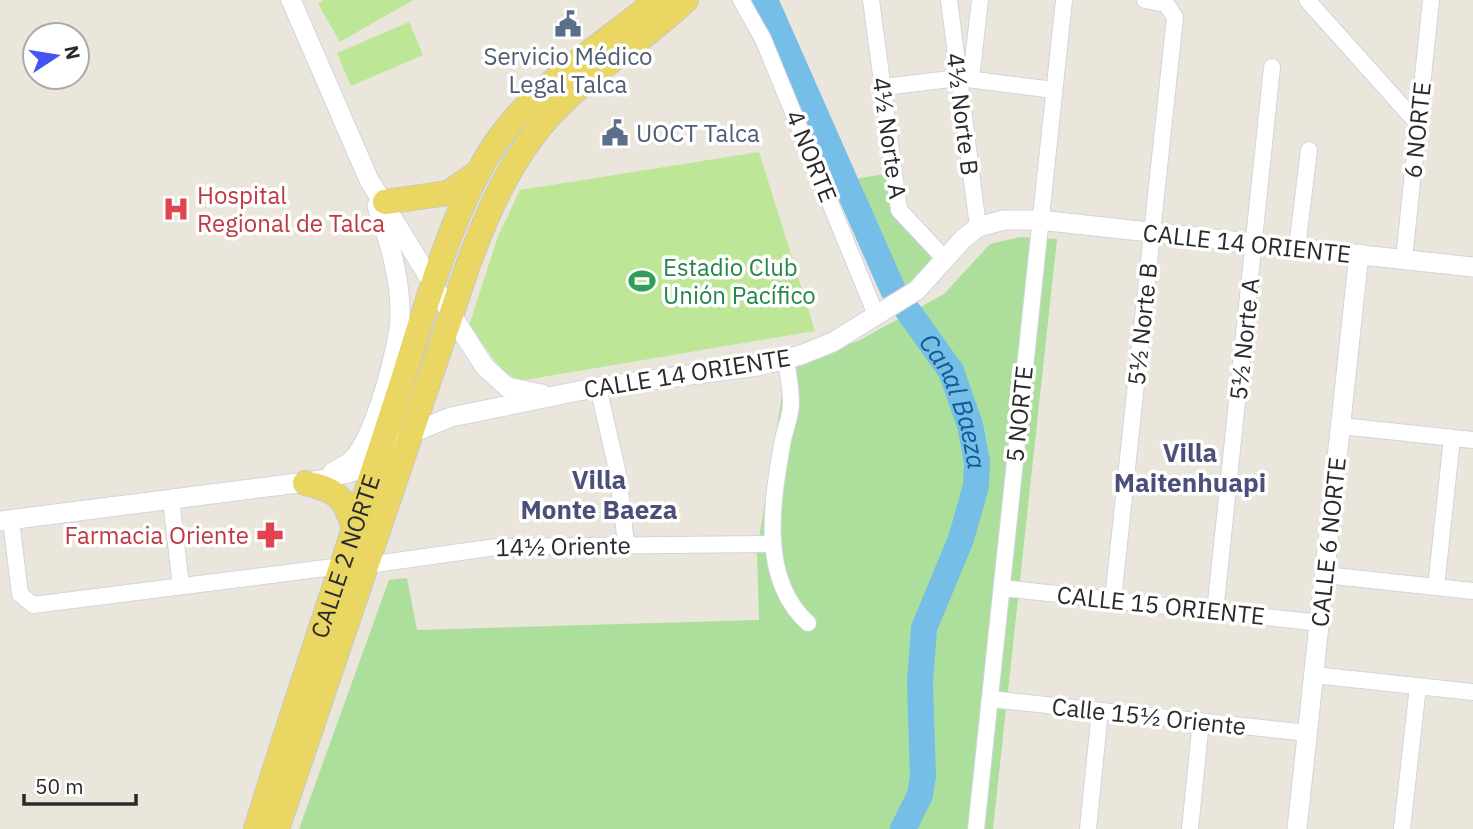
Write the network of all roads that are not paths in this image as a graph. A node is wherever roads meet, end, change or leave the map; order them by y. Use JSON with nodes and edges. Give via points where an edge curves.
{"nodes":[{"id":1,"x":291,"y":0,"type":"edge"},
{"id":2,"x":657,"y":0,"type":"edge"},
{"id":3,"x":686,"y":0,"type":"edge"},
{"id":4,"x":741,"y":0,"type":"edge"},
{"id":5,"x":872,"y":0,"type":"edge"},
{"id":6,"x":949,"y":0,"type":"edge"},
{"id":7,"x":980,"y":0,"type":"edge"},
{"id":8,"x":1064,"y":0,"type":"edge"},
{"id":9,"x":1145,"y":0,"type":"edge"},
{"id":10,"x":1431,"y":0,"type":"edge"},
{"id":11,"x":1311,"y":2,"type":"edge"},
{"id":12,"x":1272,"y":67,"type":"dead end"},
{"id":13,"x":965,"y":78,"type":"junction"},
{"id":14,"x":883,"y":87,"type":"junction"},
{"id":15,"x":1054,"y":90,"type":"junction"},
{"id":16,"x":1418,"y":124,"type":"junction"},
{"id":17,"x":1309,"y":150,"type":"dead end"},
{"id":18,"x":481,"y":169,"type":"junction"},
{"id":19,"x":369,"y":180,"type":"junction"},
{"id":20,"x":385,"y":202,"type":"junction"},
{"id":21,"x":1039,"y":220,"type":"junction"},
{"id":22,"x":978,"y":228,"type":"junction"},
{"id":23,"x":1152,"y":232,"type":"junction"},
{"id":24,"x":1254,"y":243,"type":"junction"},
{"id":25,"x":1297,"y":248,"type":"junction"},
{"id":26,"x":1359,"y":254,"type":"junction"},
{"id":27,"x":944,"y":258,"type":"junction"},
{"id":28,"x":1404,"y":259,"type":"junction"},
{"id":29,"x":1473,"y":267,"type":"edge"},
{"id":30,"x":435,"y":285,"type":"junction"},
{"id":31,"x":884,"y":311,"type":"junction"},
{"id":32,"x":452,"y":313,"type":"junction"},
{"id":33,"x":786,"y":360,"type":"junction"},
{"id":34,"x":598,"y":387,"type":"junction"},
{"id":35,"x":557,"y":394,"type":"junction"},
{"id":36,"x":1341,"y":426,"type":"junction"},
{"id":37,"x":412,"y":433,"type":"junction"},
{"id":38,"x":1473,"y":436,"type":"edge"},
{"id":39,"x":1452,"y":438,"type":"junction"},
{"id":40,"x":377,"y":461,"type":"junction"},
{"id":41,"x":313,"y":482,"type":"junction"},
{"id":42,"x":171,"y":500,"type":"junction"},
{"id":43,"x":6,"y":521,"type":"edge"},
{"id":44,"x":354,"y":529,"type":"junction"},
{"id":45,"x":626,"y":544,"type":"junction"},
{"id":46,"x":765,"y":544,"type":"junction"},
{"id":47,"x":368,"y":565,"type":"junction"},
{"id":48,"x":342,"y":566,"type":"junction"},
{"id":49,"x":1325,"y":575,"type":"junction"},
{"id":50,"x":181,"y":586,"type":"junction"},
{"id":51,"x":1002,"y":587,"type":"junction"},
{"id":52,"x":1436,"y":587,"type":"junction"},
{"id":53,"x":1473,"y":591,"type":"edge"},
{"id":54,"x":1113,"y":600,"type":"junction"},
{"id":55,"x":1215,"y":612,"type":"junction"},
{"id":56,"x":807,"y":623,"type":"dead end"},
{"id":57,"x":1320,"y":623,"type":"junction"},
{"id":58,"x":1314,"y":675,"type":"junction"},
{"id":59,"x":1418,"y":686,"type":"junction"},
{"id":60,"x":1473,"y":692,"type":"edge"},
{"id":61,"x":990,"y":699,"type":"junction"},
{"id":62,"x":1100,"y":711,"type":"junction"},
{"id":63,"x":1201,"y":721,"type":"junction"},
{"id":64,"x":1308,"y":733,"type":"junction"},
{"id":65,"x":256,"y":829,"type":"edge"},
{"id":66,"x":276,"y":829,"type":"edge"},
{"id":67,"x":976,"y":829,"type":"edge"},
{"id":68,"x":1088,"y":829,"type":"edge"},
{"id":69,"x":1189,"y":829,"type":"edge"},
{"id":70,"x":1297,"y":829,"type":"edge"},
{"id":71,"x":1402,"y":829,"type":"edge"}],
"edges":[{"from":1,"to":19,"type":"street"},
{"from":2,"to":18,"type":"main road","via":[[539,95],[496,144]]},
{"from":3,"to":32,"type":"main road","name":"CALLE 2 NORTE","via":[[565,101],[529,141],[486,219]]},
{"from":4,"to":31,"type":"street","name":"4 NORTE","via":[[763,39]]},
{"from":5,"to":14,"type":"street","name":"4½ Norte A"},
{"from":6,"to":13,"type":"street","name":"4½ Norte B"},
{"from":7,"to":13,"type":"street"},
{"from":8,"to":15,"type":"street","name":"5 NORTE"},
{"from":9,"to":23,"type":"street","name":"5½ Norte B","via":[[1171,7],[1175,17]]},
{"from":10,"to":16,"type":"street","name":"6 NORTE"},
{"from":11,"to":16,"type":"street"},
{"from":12,"to":24,"type":"street","name":"5½ Norte A"},
{"from":13,"to":14,"type":"street"},
{"from":13,"to":15,"type":"street"},
{"from":13,"to":22,"type":"street","name":"4½ Norte B"},
{"from":14,"to":27,"type":"street","name":"4½ Norte A","via":[[899,210]]},
{"from":15,"to":21,"type":"street","name":"5 NORTE"},
{"from":16,"to":28,"type":"street","name":"6 NORTE"},
{"from":17,"to":25,"type":"street"},
{"from":18,"to":20,"type":"main road","via":[[448,193]]},
{"from":18,"to":30,"type":"main road","name":"CALLE 2 NORTE"},
{"from":19,"to":20,"type":"street"},
{"from":19,"to":41,"type":"street","via":[[394,259],[400,318],[377,412],[359,451],[352,460]]},
{"from":20,"to":30,"type":"street"},
{"from":21,"to":22,"type":"street","name":"CALLE 14 ORIENTE","via":[[1004,220]]},
{"from":21,"to":23,"type":"street","name":"CALLE 14 ORIENTE"},
{"from":21,"to":51,"type":"street","name":"5 NORTE"},
{"from":22,"to":27,"type":"street","name":"CALLE 14 ORIENTE"},
{"from":23,"to":24,"type":"street","name":"CALLE 14 ORIENTE"},
{"from":23,"to":54,"type":"street","name":"5½ Norte B"},
{"from":24,"to":25,"type":"street","name":"CALLE 14 ORIENTE"},
{"from":24,"to":55,"type":"street","name":"5½ Norte A"},
{"from":25,"to":26,"type":"street","name":"CALLE 14 ORIENTE"},
{"from":26,"to":28,"type":"street","name":"CALLE 14 ORIENTE"},
{"from":26,"to":36,"type":"street","name":"CALLE 6 NORTE"},
{"from":27,"to":31,"type":"street","name":"CALLE 14 ORIENTE","via":[[917,290]]},
{"from":28,"to":29,"type":"street","name":"CALLE 14 ORIENTE"},
{"from":30,"to":32,"type":"street"},
{"from":30,"to":40,"type":"main road","name":"CALLE 2 NORTE"},
{"from":31,"to":33,"type":"street","name":"CALLE 14 ORIENTE","via":[[833,342]]},
{"from":32,"to":35,"type":"street","via":[[485,368],[507,387],[530,394]]},
{"from":32,"to":37,"type":"main road","name":"CALLE 2 NORTE"},
{"from":33,"to":34,"type":"street","name":"CALLE 14 ORIENTE"},
{"from":33,"to":46,"type":"street","via":[[791,402]]},
{"from":34,"to":35,"type":"street","name":"CALLE 14 ORIENTE"},
{"from":34,"to":45,"type":"street","via":[[618,474]]},
{"from":35,"to":37,"type":"street","name":"CALLE 14 ORIENTE","via":[[451,417]]},
{"from":36,"to":39,"type":"street"},
{"from":36,"to":49,"type":"street","name":"CALLE 6 NORTE"},
{"from":37,"to":40,"type":"street","name":"CALLE 14 ORIENTE"},
{"from":37,"to":47,"type":"main road","name":"CALLE 2 NORTE"},
{"from":38,"to":39,"type":"street"},
{"from":39,"to":52,"type":"street"},
{"from":40,"to":41,"type":"street","name":"CALLE 14 ORIENTE","via":[[355,472]]},
{"from":40,"to":44,"type":"main road","name":"CALLE 2 NORTE"},
{"from":41,"to":42,"type":"street","name":"CALLE 14 ORIENTE"},
{"from":41,"to":44,"type":"main road","via":[[336,493]]},
{"from":42,"to":43,"type":"street","name":"CALLE 14 ORIENTE"},
{"from":42,"to":50,"type":"street"},
{"from":43,"to":50,"type":"street","via":[[25,601],[38,604]]},
{"from":44,"to":48,"type":"main road","name":"CALLE 2 NORTE"},
{"from":45,"to":46,"type":"street","name":"14½ Oriente"},
{"from":45,"to":47,"type":"street","name":"14½ Oriente","via":[[476,549]]},
{"from":46,"to":56,"type":"street","via":[[795,612]]},
{"from":47,"to":66,"type":"main road","name":"CALLE 2 NORTE"},
{"from":48,"to":50,"type":"street"},
{"from":48,"to":65,"type":"main road","name":"CALLE 2 NORTE"},
{"from":49,"to":52,"type":"street"},
{"from":49,"to":57,"type":"street","name":"CALLE 6 NORTE"},
{"from":51,"to":54,"type":"street","name":"CALLE 15 ORIENTE"},
{"from":51,"to":61,"type":"street","name":"5 NORTE"},
{"from":52,"to":53,"type":"street"},
{"from":54,"to":55,"type":"street","name":"CALLE 15 ORIENTE"},
{"from":55,"to":57,"type":"street","name":"CALLE 15 ORIENTE"},
{"from":57,"to":58,"type":"street","name":"CALLE 6 NORTE"},
{"from":58,"to":59,"type":"street"},
{"from":58,"to":64,"type":"street","name":"CALLE 6 NORTE"},
{"from":59,"to":60,"type":"street"},
{"from":59,"to":71,"type":"street"},
{"from":61,"to":62,"type":"street","name":"Calle 15½ Oriente"},
{"from":61,"to":67,"type":"street","name":"5 NORTE"},
{"from":62,"to":63,"type":"street","name":"Calle 15½ Oriente"},
{"from":62,"to":68,"type":"street"},
{"from":63,"to":64,"type":"street","name":"Calle 15½ Oriente"},
{"from":63,"to":69,"type":"street"},
{"from":64,"to":70,"type":"street","name":"CALLE 6 NORTE"}]}
